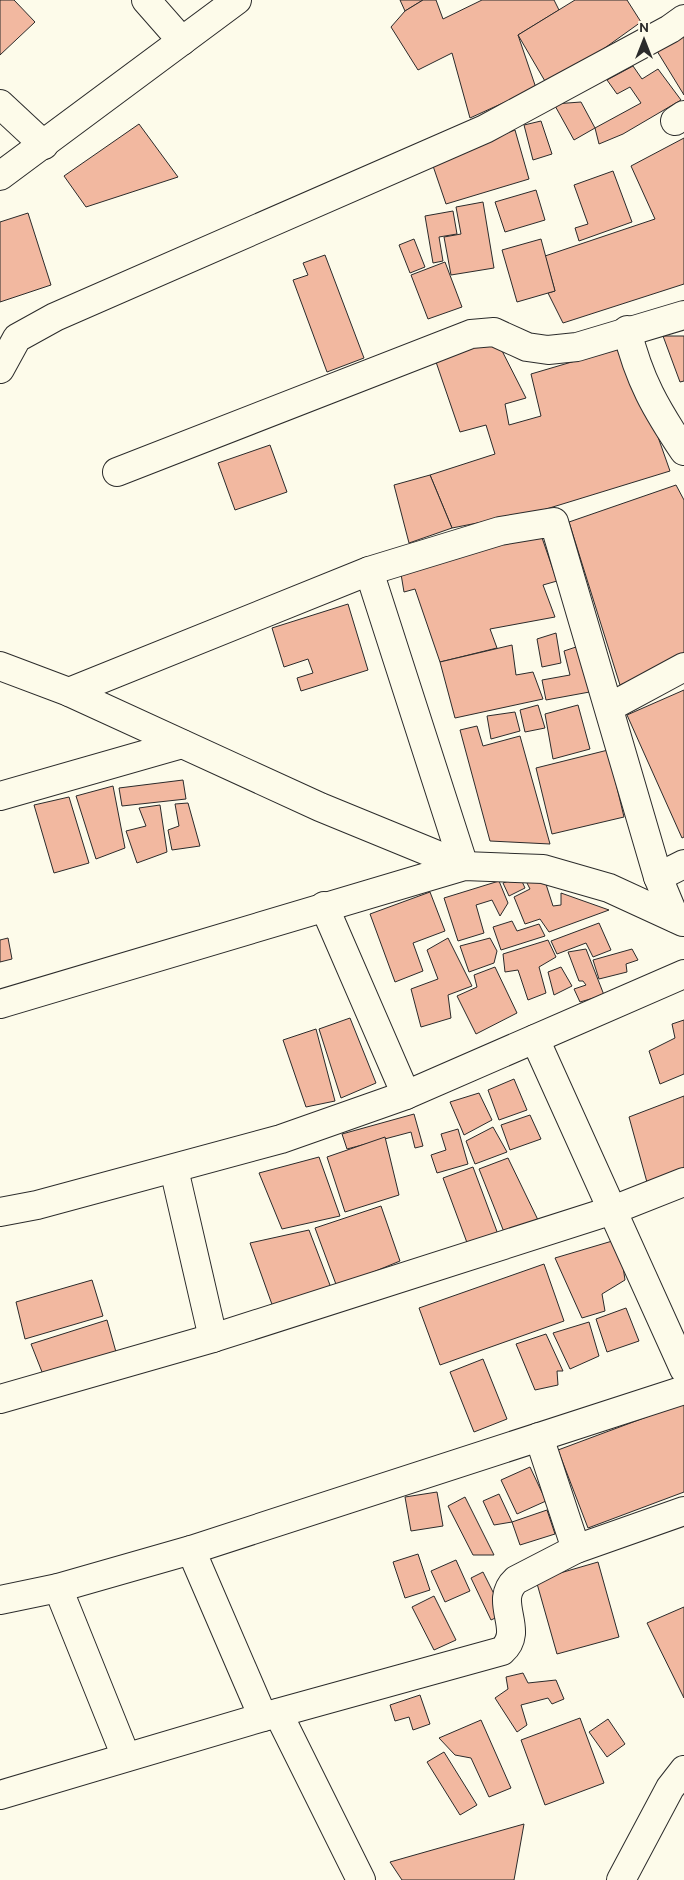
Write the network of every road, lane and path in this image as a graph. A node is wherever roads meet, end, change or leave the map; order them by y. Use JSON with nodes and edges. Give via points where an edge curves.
{"nodes":[{"id":1,"x":146,"y":0,"type":"edge"},
{"id":2,"x":237,"y":0,"type":"edge"},
{"id":3,"x":684,"y":19,"type":"edge"},
{"id":4,"x":182,"y":41,"type":"junction"},
{"id":5,"x":0,"y":104,"type":"edge"},
{"id":6,"x":44,"y":145,"type":"junction"},
{"id":7,"x":0,"y":176,"type":"edge"},
{"id":8,"x":684,"y":315,"type":"edge"},
{"id":9,"x":627,"y":330,"type":"junction"},
{"id":10,"x":0,"y":369,"type":"edge"},
{"id":11,"x":684,"y":451,"type":"edge"},
{"id":12,"x":117,"y":472,"type":"dead end"},
{"id":13,"x":369,"y":570,"type":"junction"},
{"id":14,"x":0,"y":666,"type":"edge"},
{"id":15,"x":684,"y":667,"type":"edge"},
{"id":16,"x":70,"y":692,"type":"junction"},
{"id":17,"x":610,"y":707,"type":"junction"},
{"id":18,"x":182,"y":744,"type":"junction"},
{"id":19,"x":0,"y":796,"type":"edge"},
{"id":20,"x":684,"y":864,"type":"edge"},
{"id":21,"x":464,"y":866,"type":"junction"},
{"id":22,"x":658,"y":877,"type":"junction"},
{"id":23,"x":324,"y":906,"type":"junction"},
{"id":24,"x":679,"y":921,"type":"edge"},
{"id":25,"x":684,"y":974,"type":"edge"},
{"id":26,"x":0,"y":1004,"type":"edge"},
{"id":27,"x":535,"y":1039,"type":"junction"},
{"id":28,"x":406,"y":1095,"type":"junction"},
{"id":29,"x":174,"y":1169,"type":"junction"},
{"id":30,"x":684,"y":1182,"type":"edge"},
{"id":31,"x":613,"y":1210,"type":"junction"},
{"id":32,"x":0,"y":1212,"type":"edge"},
{"id":33,"x":213,"y":1338,"type":"junction"},
{"id":34,"x":684,"y":1369,"type":"edge"},
{"id":35,"x":684,"y":1390,"type":"edge"},
{"id":36,"x":0,"y":1399,"type":"edge"},
{"id":37,"x":539,"y":1436,"type":"junction"},
{"id":38,"x":684,"y":1510,"type":"edge"},
{"id":39,"x":576,"y":1549,"type":"junction"},
{"id":40,"x":191,"y":1550,"type":"junction"},
{"id":41,"x":58,"y":1588,"type":"junction"},
{"id":42,"x":0,"y":1600,"type":"edge"},
{"id":43,"x":270,"y":1715,"type":"junction"},
{"id":44,"x":126,"y":1757,"type":"junction"},
{"id":45,"x":684,"y":1770,"type":"edge"},
{"id":46,"x":0,"y":1795,"type":"edge"},
{"id":47,"x":361,"y":1880,"type":"edge"},
{"id":48,"x":622,"y":1880,"type":"edge"}],
"edges":[{"from":1,"to":4,"type":"street"},
{"from":2,"to":4,"type":"street"},
{"from":3,"to":10,"type":"street","via":[[485,129],[55,317],[17,338]]},
{"from":4,"to":6,"type":"street"},
{"from":5,"to":6,"type":"street"},
{"from":6,"to":7,"type":"street"},
{"from":8,"to":9,"type":"street"},
{"from":9,"to":11,"type":"street","via":[[642,382]]},
{"from":9,"to":12,"type":"street","via":[[577,347],[548,350],[527,347],[494,332],[471,334]]},
{"from":13,"to":16,"type":"street"},
{"from":13,"to":17,"type":"street","via":[[500,531],[554,522]]},
{"from":13,"to":21,"type":"street"},
{"from":14,"to":16,"type":"street"},
{"from":15,"to":17,"type":"street"},
{"from":16,"to":18,"type":"street"},
{"from":17,"to":22,"type":"street"},
{"from":18,"to":19,"type":"street"},
{"from":18,"to":21,"type":"street","via":[[320,807]]},
{"from":20,"to":22,"type":"street"},
{"from":21,"to":23,"type":"street"},
{"from":21,"to":24,"type":"street","via":[[543,869],[609,888]]},
{"from":22,"to":24,"type":"street"},
{"from":23,"to":26,"type":"street"},
{"from":23,"to":28,"type":"street"},
{"from":25,"to":27,"type":"street"},
{"from":27,"to":28,"type":"street"},
{"from":27,"to":31,"type":"street"},
{"from":28,"to":29,"type":"street","via":[[281,1139]]},
{"from":29,"to":32,"type":"street"},
{"from":29,"to":33,"type":"street"},
{"from":30,"to":31,"type":"street"},
{"from":31,"to":33,"type":"street"},
{"from":31,"to":34,"type":"street"},
{"from":33,"to":36,"type":"street"},
{"from":35,"to":37,"type":"street"},
{"from":37,"to":39,"type":"street"},
{"from":37,"to":40,"type":"street"},
{"from":38,"to":39,"type":"street"},
{"from":39,"to":43,"type":"street","via":[[508,1587],[506,1596],[512,1635],[502,1651]]},
{"from":40,"to":41,"type":"street"},
{"from":40,"to":43,"type":"street"},
{"from":41,"to":42,"type":"street"},
{"from":41,"to":44,"type":"street"},
{"from":43,"to":44,"type":"street"},
{"from":43,"to":47,"type":"street"},
{"from":44,"to":46,"type":"street"},
{"from":45,"to":48,"type":"street","via":[[670,1788]]}]}
